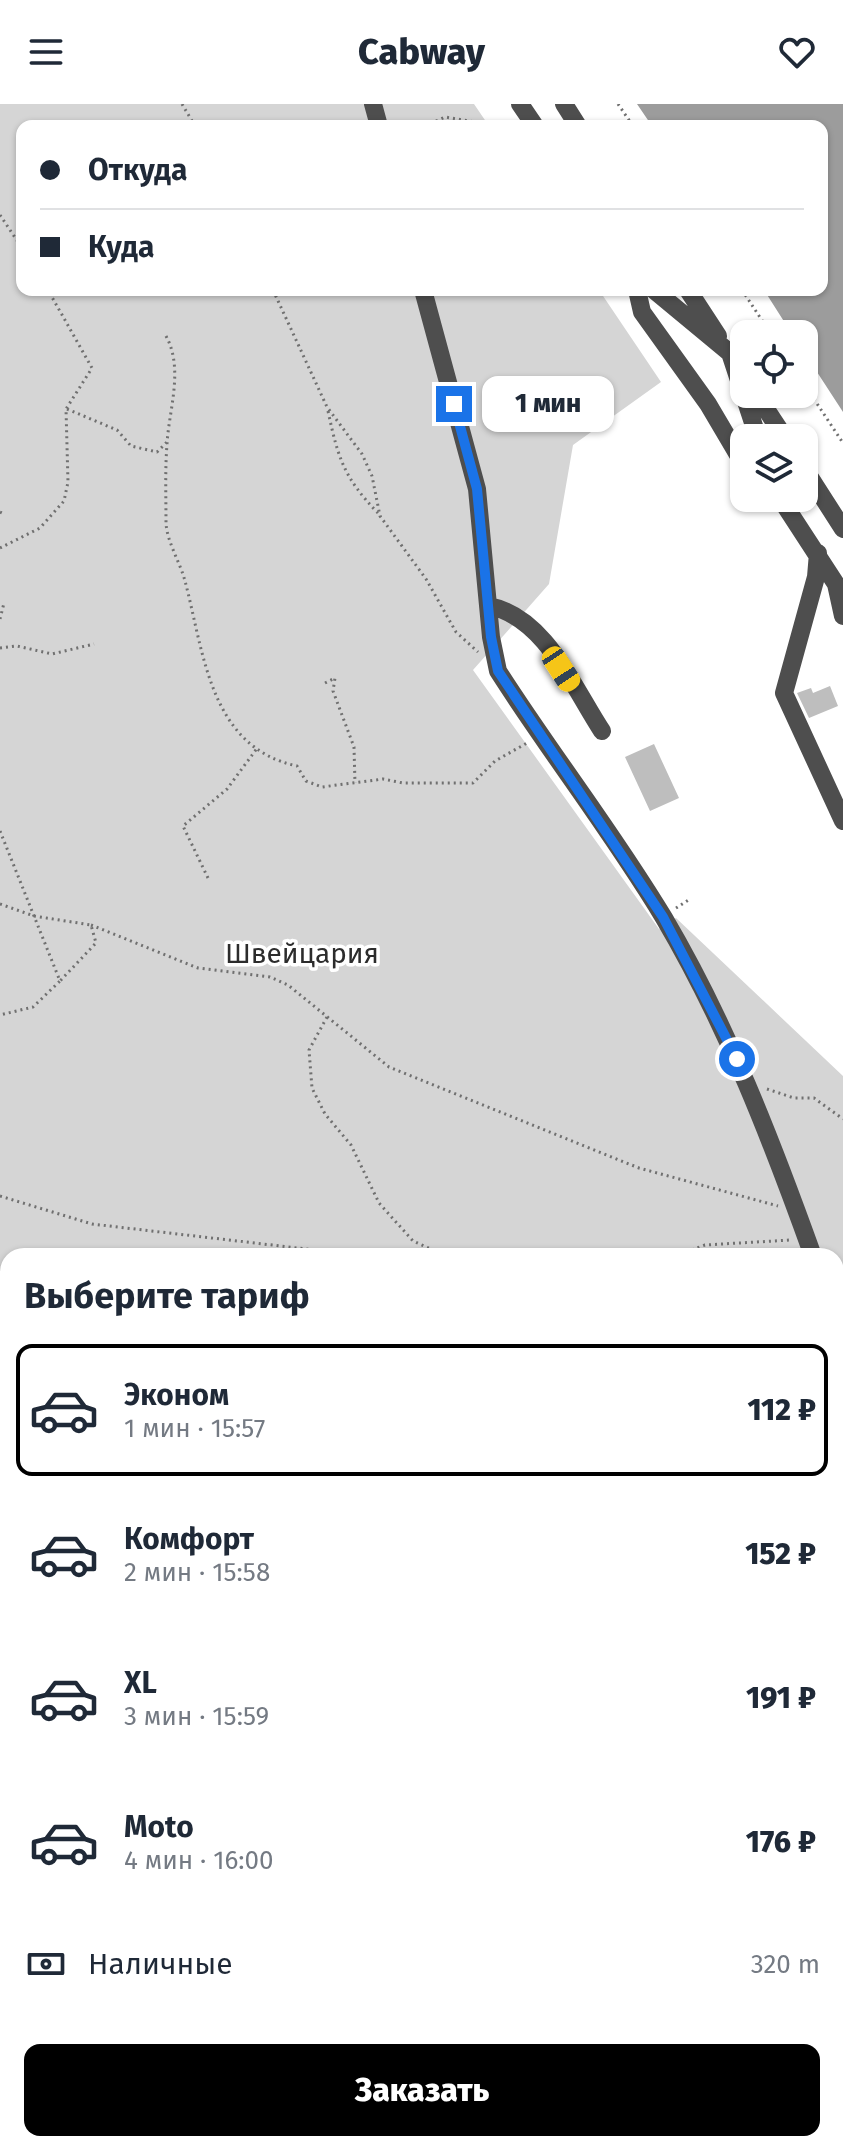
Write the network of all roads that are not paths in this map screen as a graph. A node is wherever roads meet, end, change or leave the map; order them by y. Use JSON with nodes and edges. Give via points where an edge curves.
{"nodes":[{"id":1,"x":425,"y":296,"type":"edge"},
{"id":2,"x":638,"y":296,"type":"edge"},
{"id":3,"x":661,"y":296,"type":"edge"},
{"id":4,"x":692,"y":296,"type":"edge"},
{"id":5,"x":730,"y":353,"type":"joint"},
{"id":6,"x":730,"y":441,"type":"edge"},
{"id":7,"x":818,"y":490,"type":"edge"},
{"id":8,"x":790,"y":512,"type":"edge"},
{"id":9,"x":843,"y":529,"type":"edge"},
{"id":10,"x":818,"y":553,"type":"junction"},
{"id":11,"x":489,"y":606,"type":"junction"},
{"id":12,"x":843,"y":616,"type":"edge"},
{"id":13,"x":602,"y":731,"type":"dead end"},
{"id":14,"x":843,"y":821,"type":"edge"},
{"id":15,"x":810,"y":1248,"type":"edge"}],
"edges":[{"from":1,"to":11,"type":"street","via":[[477,489]]},
{"from":2,"to":6,"type":"street","via":[[642,312]]},
{"from":3,"to":5,"type":"street"},
{"from":4,"to":5,"type":"street"},
{"from":7,"to":9,"type":"street"},
{"from":8,"to":10,"type":"street"},
{"from":10,"to":12,"type":"street","via":[[836,584]]},
{"from":10,"to":14,"type":"street","via":[[784,693]]},
{"from":11,"to":13,"type":"street","via":[[510,610],[533,627]]},
{"from":11,"to":15,"type":"street","via":[[498,671],[663,917],[751,1087]]}]}
